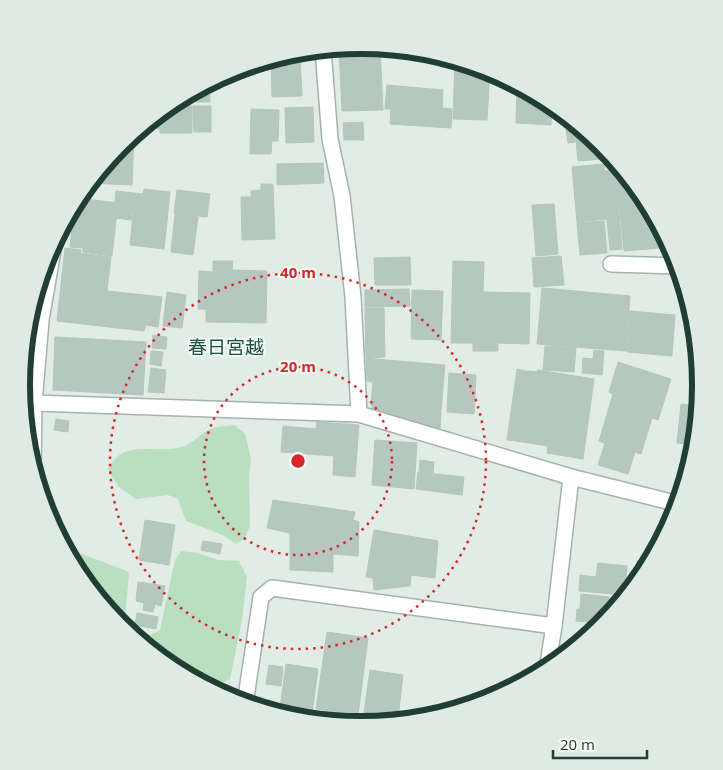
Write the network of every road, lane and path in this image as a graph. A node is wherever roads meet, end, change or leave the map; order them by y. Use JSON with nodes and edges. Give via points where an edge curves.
{"nodes":[{"id":1,"x":324,"y":55,"type":"edge"},
{"id":2,"x":611,"y":264,"type":"dead end"},
{"id":3,"x":671,"y":266,"type":"edge"},
{"id":4,"x":49,"y":276,"type":"edge"},
{"id":5,"x":34,"y":403,"type":"junction"},
{"id":6,"x":359,"y":414,"type":"junction"},
{"id":7,"x":34,"y":432,"type":"edge"},
{"id":8,"x":571,"y":476,"type":"junction"},
{"id":9,"x":671,"y":502,"type":"edge"},
{"id":10,"x":554,"y":626,"type":"junction"},
{"id":11,"x":550,"y":658,"type":"edge"},
{"id":12,"x":246,"y":696,"type":"edge"}],
"edges":[{"from":1,"to":6,"type":"street","via":[[330,139],[342,196],[353,297]]},
{"from":2,"to":3,"type":"street"},
{"from":4,"to":5,"type":"street","via":[[41,320]]},
{"from":5,"to":6,"type":"street"},
{"from":5,"to":7,"type":"street"},
{"from":6,"to":8,"type":"street"},
{"from":8,"to":9,"type":"street"},
{"from":8,"to":10,"type":"street"},
{"from":10,"to":11,"type":"street"},
{"from":10,"to":12,"type":"street","via":[[272,588],[261,597]]}]}
